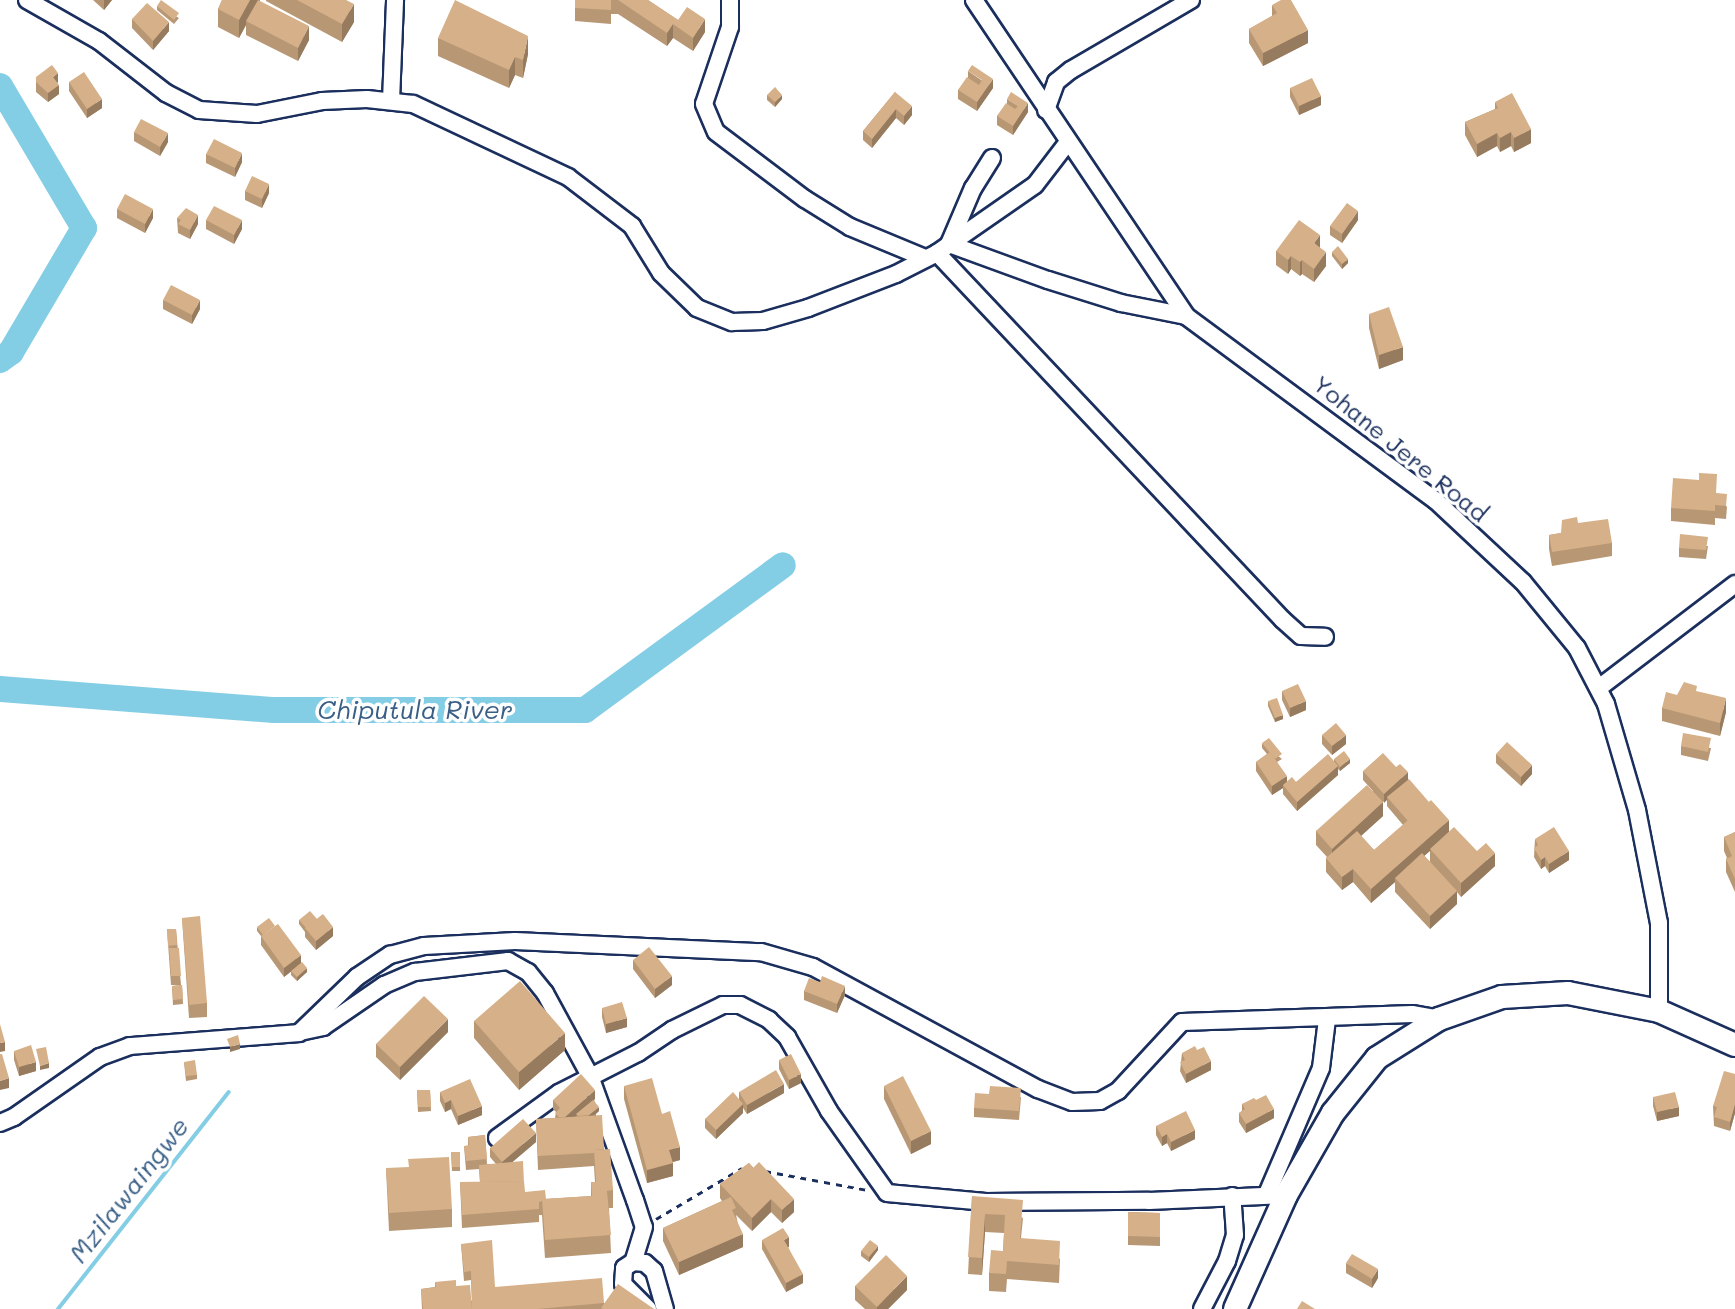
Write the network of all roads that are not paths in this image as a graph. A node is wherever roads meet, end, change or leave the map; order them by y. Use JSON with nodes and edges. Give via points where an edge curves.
{"nodes":[{"id":1,"x":27,"y":0,"type":"edge"},
{"id":2,"x":395,"y":0,"type":"edge"},
{"id":3,"x":730,"y":0,"type":"edge"},
{"id":4,"x":974,"y":0,"type":"edge"},
{"id":5,"x":1191,"y":0,"type":"edge"},
{"id":6,"x":391,"y":101,"type":"junction"},
{"id":7,"x":1046,"y":110,"type":"junction"},
{"id":8,"x":1068,"y":142,"type":"junction"},
{"id":9,"x":992,"y":158,"type":"dead end"},
{"id":10,"x":937,"y":251,"type":"junction"},
{"id":11,"x":1186,"y":316,"type":"junction"},
{"id":12,"x":1735,"y":584,"type":"edge"},
{"id":13,"x":1325,"y":637,"type":"dead end"},
{"id":14,"x":1600,"y":687,"type":"junction"},
{"id":15,"x":1659,"y":1011,"type":"junction"},
{"id":16,"x":1327,"y":1019,"type":"junction"},
{"id":17,"x":1439,"y":1019,"type":"junction"},
{"id":18,"x":299,"y":1033,"type":"junction"},
{"id":19,"x":1735,"y":1045,"type":"edge"},
{"id":20,"x":590,"y":1076,"type":"junction"},
{"id":21,"x":0,"y":1123,"type":"edge"},
{"id":22,"x":497,"y":1138,"type":"edge"},
{"id":23,"x":1277,"y":1194,"type":"junction"},
{"id":24,"x":1232,"y":1196,"type":"junction"},
{"id":25,"x":633,"y":1262,"type":"junction"},
{"id":26,"x":648,"y":1309,"type":"edge"},
{"id":27,"x":665,"y":1309,"type":"edge"},
{"id":28,"x":1202,"y":1309,"type":"edge"},
{"id":29,"x":1235,"y":1309,"type":"edge"}],
"edges":[{"from":1,"to":6,"type":"street","via":[[99,41],[166,93],[199,110],[257,114],[322,101]]},
{"from":2,"to":6,"type":"street"},
{"from":3,"to":10,"type":"street","name":"Yohane Jere Road","via":[[730,27],[704,104],[716,132],[850,227]]},
{"from":4,"to":7,"type":"street"},
{"from":5,"to":7,"type":"street","via":[[1071,70],[1056,82]]},
{"from":6,"to":10,"type":"street","via":[[413,104],[568,177],[632,226],[661,273],[697,308],[732,322],[763,321],[808,308],[896,274]]},
{"from":7,"to":8,"type":"street"},
{"from":8,"to":10,"type":"street","via":[[1035,185]]},
{"from":8,"to":11,"type":"street"},
{"from":9,"to":10,"type":"street"},
{"from":10,"to":11,"type":"street","name":"Yohane Jere Road"},
{"from":10,"to":13,"type":"street","via":[[1283,620],[1301,636]]},
{"from":11,"to":14,"type":"street","name":"Yohane Jere Road","via":[[1435,500],[1523,582],[1577,648]]},
{"from":12,"to":14,"type":"street"},
{"from":14,"to":15,"type":"street","name":"Yohane Jere Road","via":[[1633,792],[1652,882],[1660,941]]},
{"from":15,"to":17,"type":"street","via":[[1591,996],[1542,993],[1478,1002]]},
{"from":15,"to":19,"type":"street"},
{"from":16,"to":17,"type":"street","via":[[1412,1014]]},
{"from":16,"to":18,"type":"street","via":[[1182,1022],[1118,1091],[1100,1101],[1072,1102],[1038,1089],[813,967],[748,951],[515,941],[424,946],[390,955],[357,977]]},
{"from":16,"to":23,"type":"street","via":[[1321,1068]]},
{"from":17,"to":23,"type":"street","via":[[1377,1058]]},
{"from":18,"to":20,"type":"street","via":[[323,1027],[384,985],[415,972],[508,961],[528,972],[545,993]]},
{"from":18,"to":21,"type":"street","via":[[130,1046],[100,1057]]},
{"from":20,"to":22,"type":"street"},
{"from":20,"to":24,"type":"street","via":[[723,1005],[755,1011],[787,1037],[829,1111],[887,1193],[986,1202]]},
{"from":20,"to":25,"type":"street","via":[[644,1227]]},
{"from":23,"to":24,"type":"street"},
{"from":23,"to":29,"type":"street"},
{"from":24,"to":28,"type":"street","via":[[1235,1235]]},
{"from":25,"to":26,"type":"street","via":[[624,1268],[623,1284]]},
{"from":25,"to":27,"type":"street","via":[[654,1271]]}]}
